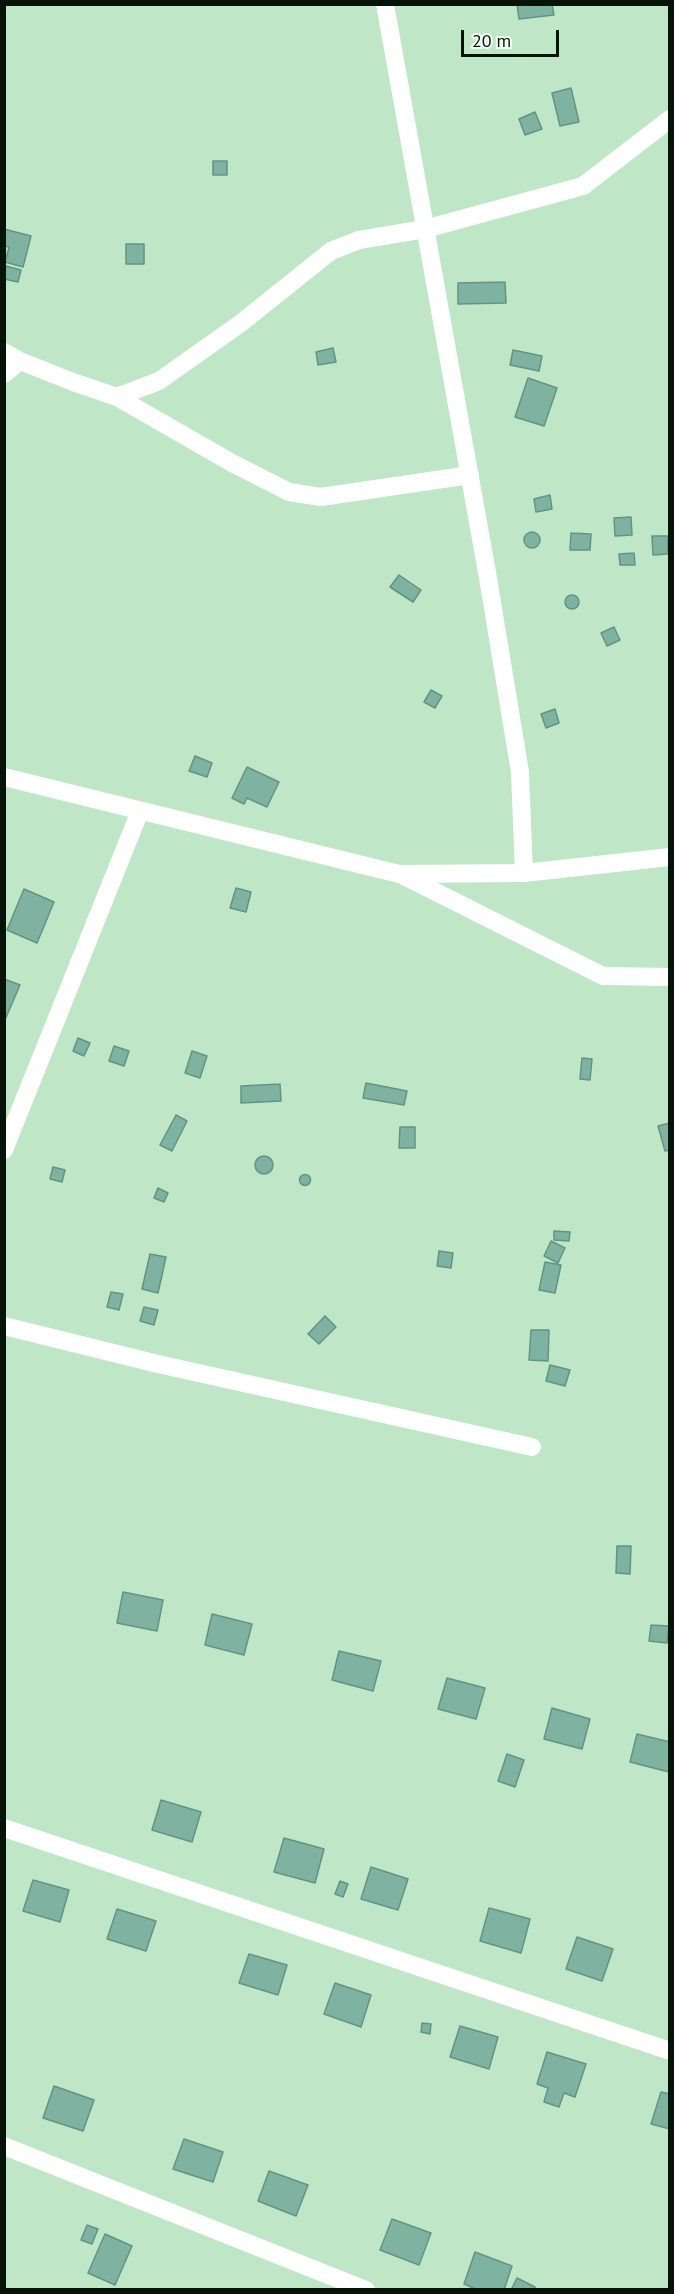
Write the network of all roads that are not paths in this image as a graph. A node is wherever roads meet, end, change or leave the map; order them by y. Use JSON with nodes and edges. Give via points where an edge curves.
{"nodes":[{"id":1,"x":385,"y":4,"type":"edge"},
{"id":2,"x":669,"y":119,"type":"edge"},
{"id":3,"x":425,"y":229,"type":"junction"},
{"id":4,"x":12,"y":356,"type":"edge"},
{"id":5,"x":4,"y":374,"type":"edge"},
{"id":6,"x":117,"y":397,"type":"junction"},
{"id":7,"x":470,"y":475,"type":"junction"},
{"id":8,"x":4,"y":777,"type":"edge"},
{"id":9,"x":140,"y":811,"type":"junction"},
{"id":10,"x":669,"y":857,"type":"edge"},
{"id":11,"x":524,"y":873,"type":"junction"},
{"id":12,"x":399,"y":874,"type":"junction"},
{"id":13,"x":669,"y":978,"type":"edge"},
{"id":14,"x":4,"y":1150,"type":"edge"},
{"id":15,"x":4,"y":1326,"type":"edge"},
{"id":16,"x":532,"y":1447,"type":"dead end"},
{"id":17,"x":4,"y":1828,"type":"edge"},
{"id":18,"x":669,"y":2051,"type":"edge"},
{"id":19,"x":4,"y":2146,"type":"edge"},
{"id":20,"x":366,"y":2289,"type":"edge"}],
"edges":[{"from":1,"to":3,"type":"lane"},
{"from":2,"to":3,"type":"lane","via":[[583,186]]},
{"from":3,"to":6,"type":"lane","via":[[359,240],[331,251],[241,323],[159,381]]},
{"from":3,"to":7,"type":"lane"},
{"from":4,"to":5,"type":"lane"},
{"from":4,"to":6,"type":"lane"},
{"from":6,"to":7,"type":"lane","via":[[289,492],[321,497]]},
{"from":7,"to":11,"type":"lane","via":[[520,772]]},
{"from":8,"to":9,"type":"lane"},
{"from":9,"to":12,"type":"lane"},
{"from":9,"to":14,"type":"lane"},
{"from":10,"to":11,"type":"lane"},
{"from":11,"to":12,"type":"lane"},
{"from":12,"to":13,"type":"lane","via":[[603,976]]},
{"from":15,"to":16,"type":"lane"},
{"from":17,"to":18,"type":"lane"},
{"from":19,"to":20,"type":"lane"}]}
